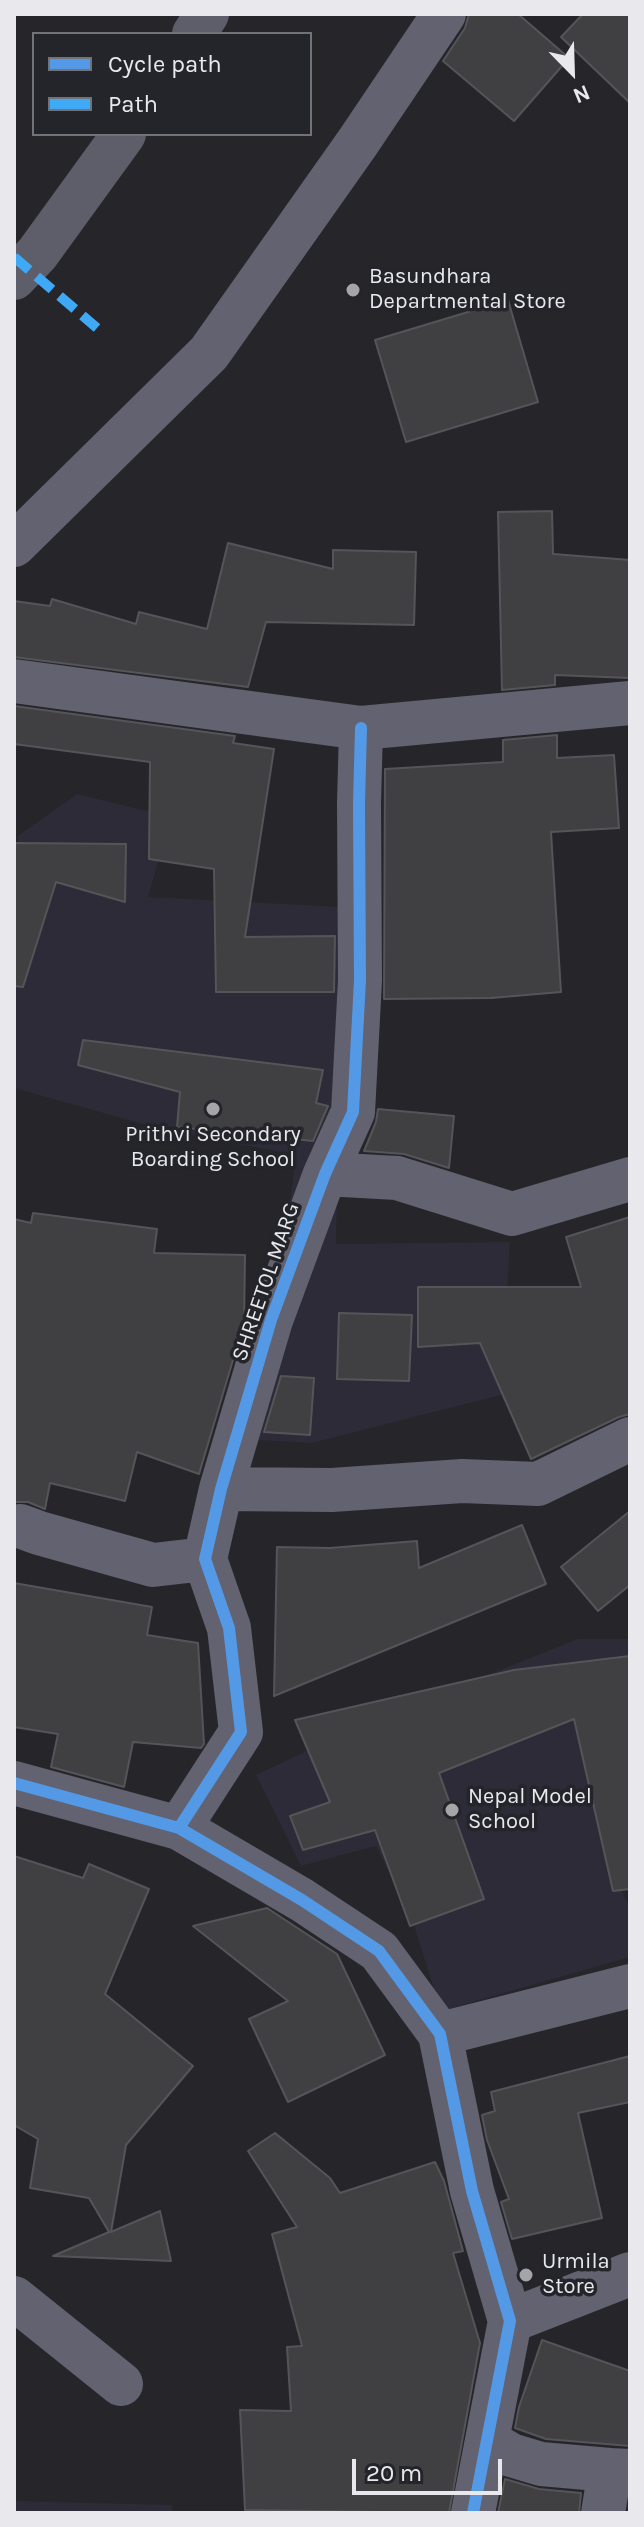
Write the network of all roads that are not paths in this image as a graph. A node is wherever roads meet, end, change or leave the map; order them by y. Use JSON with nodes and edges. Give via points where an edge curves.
{"nodes":[{"id":1,"x":207,"y":14,"type":"edge"},
{"id":2,"x":444,"y":14,"type":"edge"},
{"id":3,"x":195,"y":32,"type":"edge"},
{"id":4,"x":123,"y":136,"type":"edge"},
{"id":5,"x":14,"y":278,"type":"edge"},
{"id":6,"x":14,"y":545,"type":"edge"},
{"id":7,"x":14,"y":681,"type":"edge"},
{"id":8,"x":630,"y":703,"type":"edge"},
{"id":9,"x":361,"y":728,"type":"junction"},
{"id":10,"x":325,"y":1174,"type":"junction"},
{"id":11,"x":630,"y":1179,"type":"edge"},
{"id":12,"x":630,"y":1439,"type":"edge"},
{"id":13,"x":221,"y":1489,"type":"junction"},
{"id":14,"x":20,"y":1526,"type":"dead end"},
{"id":15,"x":205,"y":1559,"type":"junction"},
{"id":16,"x":14,"y":1783,"type":"edge"},
{"id":17,"x":179,"y":1828,"type":"junction"},
{"id":18,"x":630,"y":1986,"type":"edge"},
{"id":19,"x":440,"y":2034,"type":"junction"},
{"id":20,"x":630,"y":2274,"type":"edge"},
{"id":21,"x":14,"y":2298,"type":"edge"},
{"id":22,"x":510,"y":2321,"type":"junction"},
{"id":23,"x":121,"y":2384,"type":"dead end"},
{"id":24,"x":487,"y":2441,"type":"junction"},
{"id":25,"x":620,"y":2470,"type":"edge"},
{"id":26,"x":473,"y":2513,"type":"edge"},
{"id":27,"x":603,"y":2513,"type":"edge"}],
"edges":[{"from":1,"to":3,"type":"highway"},
{"from":2,"to":6,"type":"street","via":[[209,353]]},
{"from":4,"to":5,"type":"highway"},
{"from":7,"to":9,"type":"street"},
{"from":8,"to":9,"type":"street"},
{"from":9,"to":10,"type":"street","name":"SHREETOL MARG","via":[[360,980],[353,1112]]},
{"from":10,"to":11,"type":"street","via":[[397,1178],[512,1214]]},
{"from":10,"to":13,"type":"street","name":"SHREETOL MARG","via":[[271,1320]]},
{"from":12,"to":13,"type":"street","via":[[538,1484],[462,1481],[332,1490]]},
{"from":13,"to":15,"type":"street","name":"SHREETOL MARG"},
{"from":14,"to":15,"type":"street","via":[[153,1565]]},
{"from":15,"to":17,"type":"street","via":[[229,1628],[241,1732]]},
{"from":16,"to":17,"type":"street"},
{"from":17,"to":19,"type":"street","via":[[379,1951]]},
{"from":18,"to":19,"type":"street"},
{"from":19,"to":22,"type":"street","via":[[472,2191]]},
{"from":20,"to":22,"type":"street"},
{"from":21,"to":23,"type":"street"},
{"from":22,"to":24,"type":"street"},
{"from":24,"to":25,"type":"street","via":[[541,2464]]},
{"from":24,"to":26,"type":"street"},
{"from":25,"to":27,"type":"street"}]}
